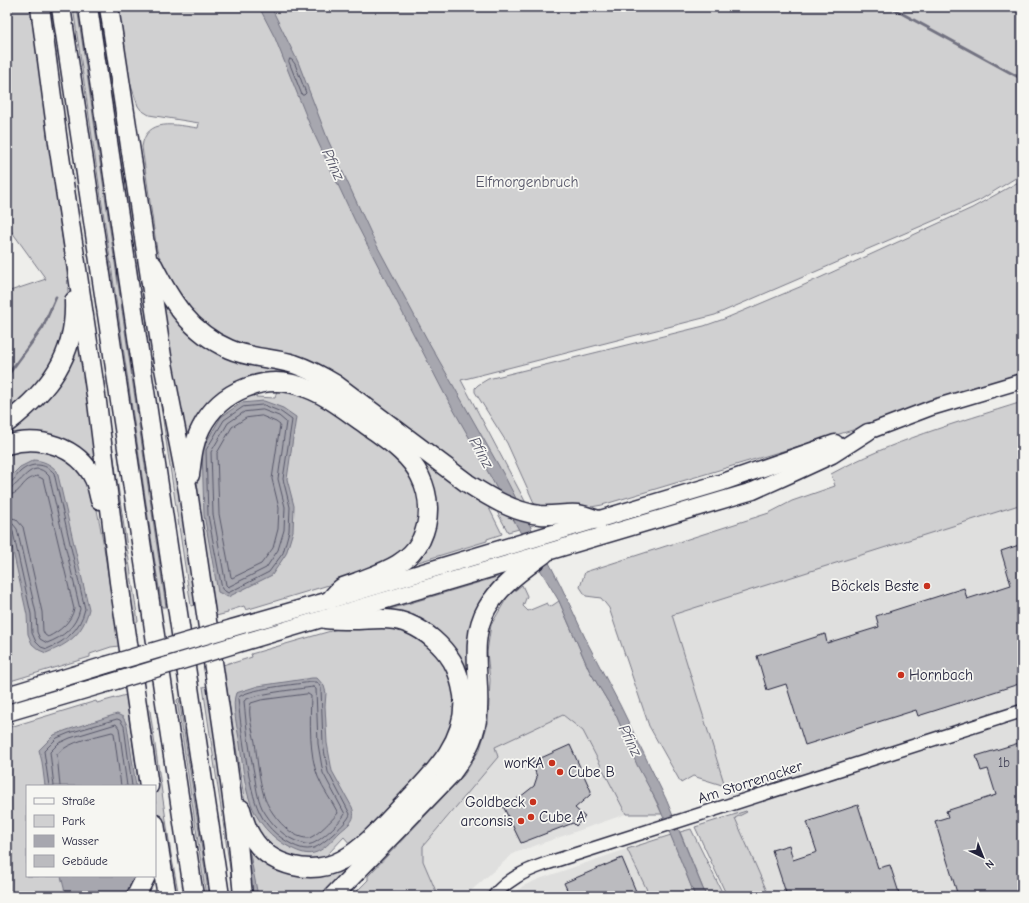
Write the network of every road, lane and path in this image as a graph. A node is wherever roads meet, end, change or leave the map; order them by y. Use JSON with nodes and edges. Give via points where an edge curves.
{"nodes":[{"id":1,"x":40,"y":7,"type":"edge"},
{"id":2,"x":62,"y":7,"type":"edge"},
{"id":3,"x":88,"y":7,"type":"edge"},
{"id":4,"x":109,"y":7,"type":"edge"},
{"id":5,"x":146,"y":250,"type":"junction"},
{"id":6,"x":81,"y":290,"type":"junction"},
{"id":7,"x":1022,"y":381,"type":"edge"},
{"id":8,"x":7,"y":423,"type":"edge"},
{"id":9,"x":868,"y":432,"type":"junction"},
{"id":10,"x":7,"y":445,"type":"edge"},
{"id":11,"x":188,"y":492,"type":"junction"},
{"id":12,"x":598,"y":520,"type":"junction"},
{"id":13,"x":544,"y":554,"type":"joint"},
{"id":14,"x":515,"y":569,"type":"junction"},
{"id":15,"x":119,"y":582,"type":"junction"},
{"id":16,"x":330,"y":600,"type":"junction"},
{"id":17,"x":325,"y":619,"type":"junction"},
{"id":18,"x":7,"y":695,"type":"edge"},
{"id":19,"x":1022,"y":711,"type":"edge"},
{"id":20,"x":7,"y":713,"type":"edge"},
{"id":21,"x":223,"y":730,"type":"junction"},
{"id":22,"x":149,"y":785,"type":"edge"},
{"id":23,"x":156,"y":830,"type":"edge"},
{"id":24,"x":146,"y":877,"type":"edge"},
{"id":25,"x":136,"y":896,"type":"edge"},
{"id":26,"x":167,"y":896,"type":"edge"},
{"id":27,"x":194,"y":896,"type":"edge"},
{"id":28,"x":220,"y":896,"type":"edge"},
{"id":29,"x":243,"y":896,"type":"edge"},
{"id":30,"x":333,"y":896,"type":"edge"},
{"id":31,"x":494,"y":896,"type":"edge"}],
"edges":[{"from":1,"to":6,"type":"highway"},
{"from":2,"to":27,"type":"highway"},
{"from":3,"to":28,"type":"highway"},
{"from":4,"to":5,"type":"highway"},
{"from":5,"to":11,"type":"highway","via":[[163,363]]},
{"from":5,"to":12,"type":"highway","via":[[165,288],[188,322],[229,349],[294,364],[316,373],[335,384],[487,496],[527,512],[547,515],[577,514]]},
{"from":6,"to":8,"type":"highway","via":[[74,300],[71,337],[54,376],[36,399]]},
{"from":6,"to":15,"type":"highway"},
{"from":7,"to":9,"type":"main road","via":[[931,408]]},
{"from":9,"to":12,"type":"highway","via":[[755,471]]},
{"from":9,"to":13,"type":"highway","via":[[832,455],[753,490]]},
{"from":10,"to":15,"type":"highway","via":[[35,441],[54,444],[71,453],[83,464],[98,491]]},
{"from":11,"to":16,"type":"highway","via":[[194,446],[204,422],[225,399],[256,384],[284,382],[319,393],[390,443],[407,458],[425,486],[428,504],[426,526],[417,545],[402,562],[387,571],[342,588]]},
{"from":11,"to":21,"type":"highway"},
{"from":12,"to":16,"type":"highway"},
{"from":13,"to":14,"type":"highway"},
{"from":14,"to":17,"type":"highway"},
{"from":14,"to":30,"type":"highway","via":[[509,581],[492,600],[482,619],[477,652],[477,720],[465,754],[451,774]]},
{"from":15,"to":22,"type":"highway"},
{"from":16,"to":18,"type":"highway","bridge":true},
{"from":17,"to":20,"type":"highway","bridge":true},
{"from":17,"to":21,"type":"highway","via":[[379,618],[409,624],[436,642],[455,667],[462,686],[464,705],[458,734],[444,759],[418,790],[359,848],[342,860],[316,868],[288,865],[264,852],[248,830]]},
{"from":19,"to":31,"type":"street","name":"Am Storrenacker","via":[[525,871]]},
{"from":21,"to":29,"type":"highway"},
{"from":23,"to":26,"type":"highway"},
{"from":24,"to":25,"type":"highway"}]}
